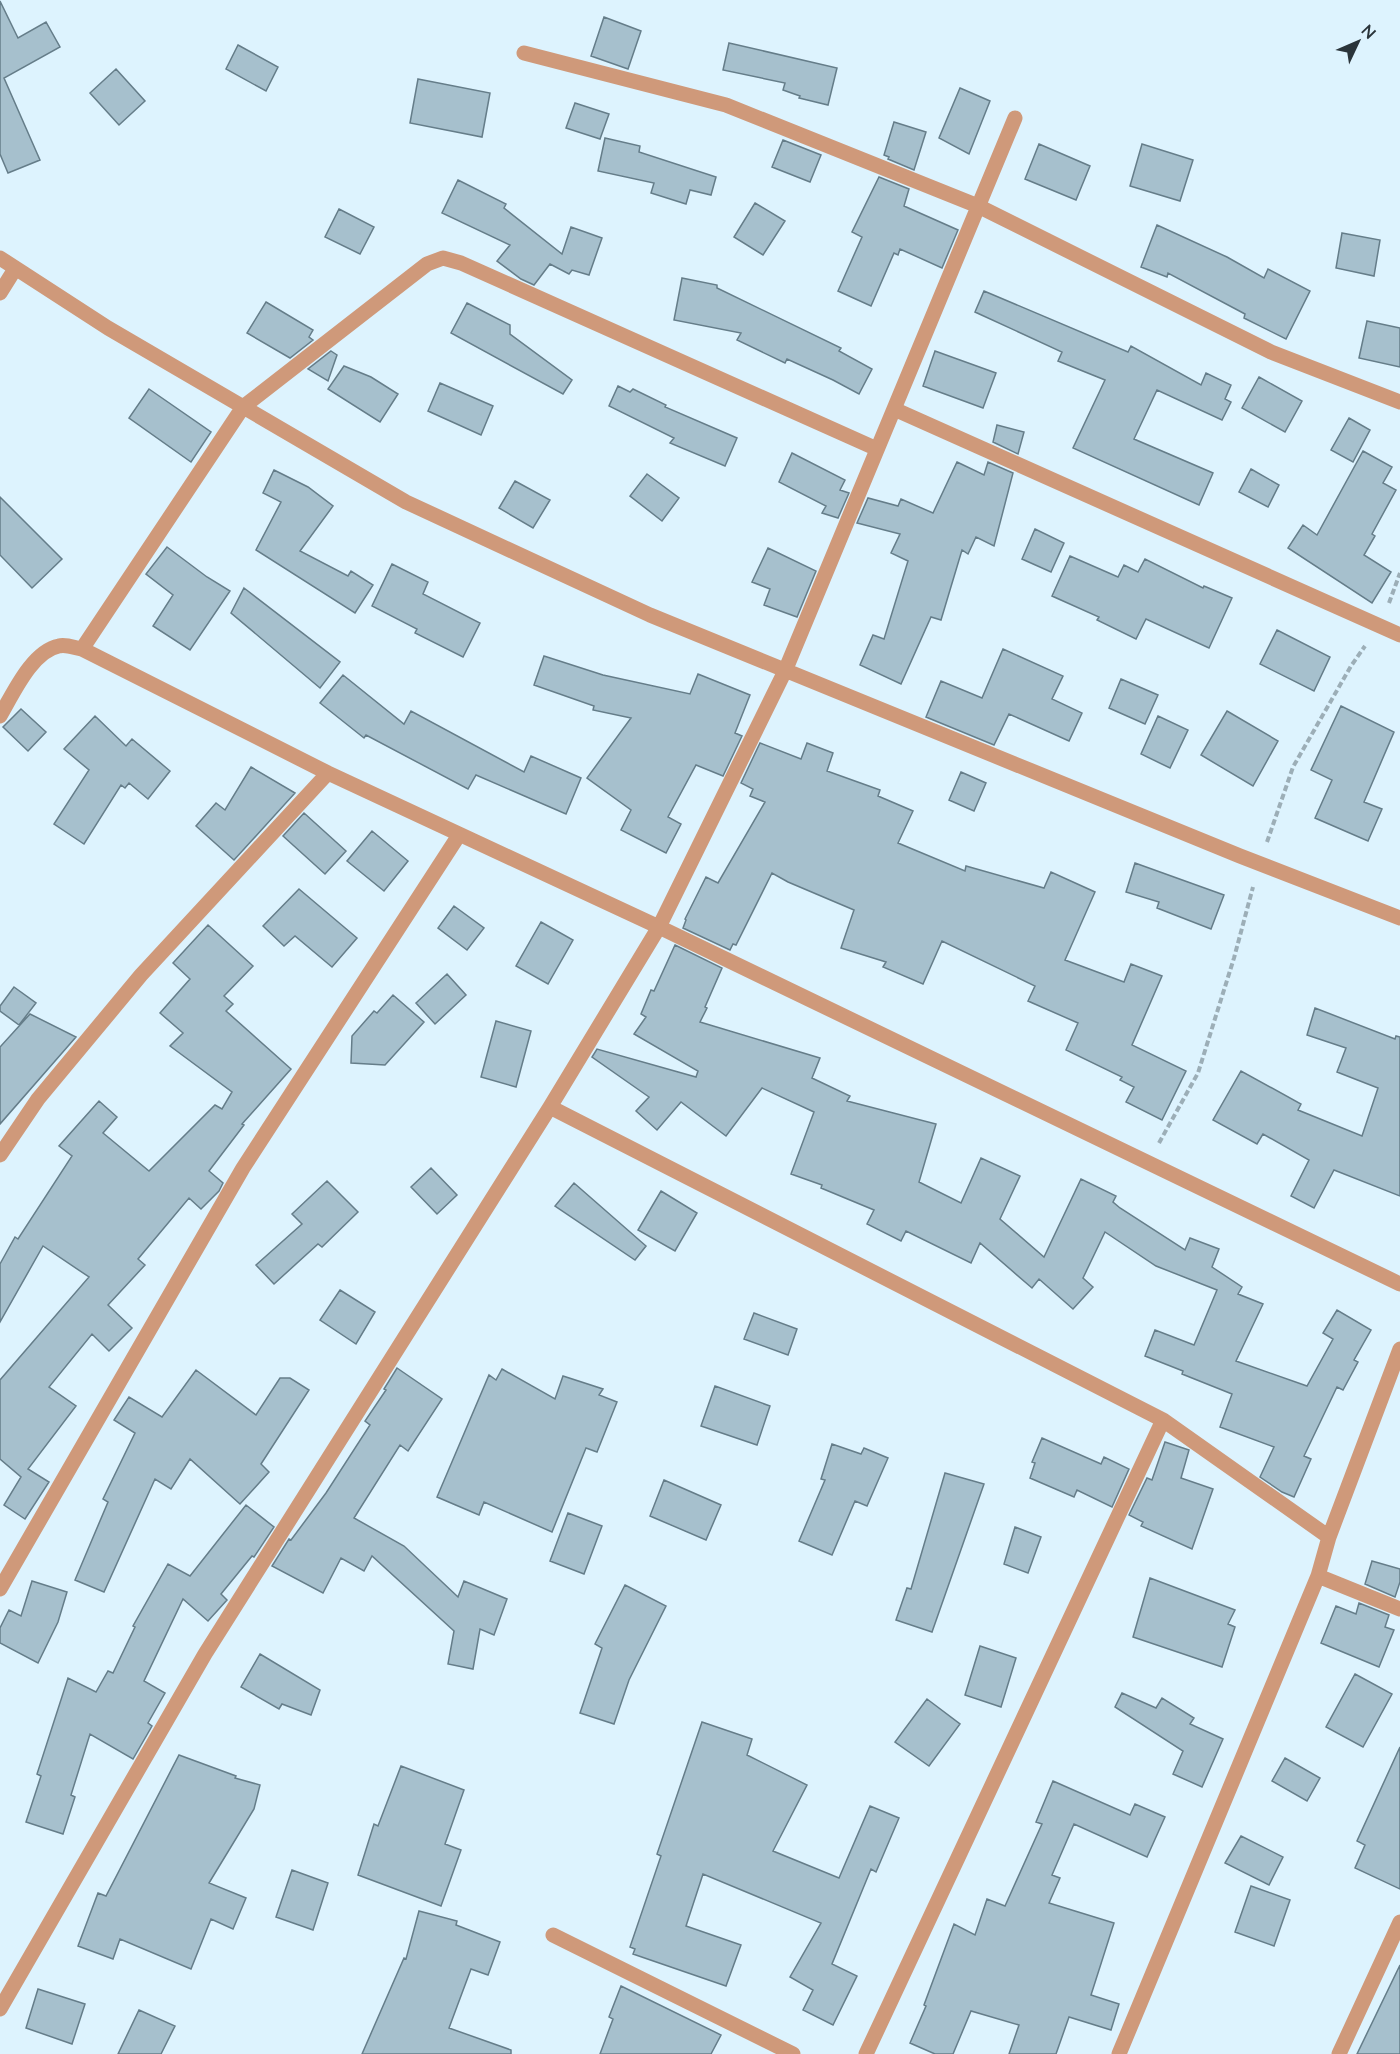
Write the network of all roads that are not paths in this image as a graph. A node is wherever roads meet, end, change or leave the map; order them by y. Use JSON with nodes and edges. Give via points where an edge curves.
{"nodes":[{"id":1,"x":524,"y":53,"type":"dead end"},
{"id":2,"x":1015,"y":118,"type":"dead end"},
{"id":3,"x":978,"y":206,"type":"junction"},
{"id":4,"x":0,"y":258,"type":"edge"},
{"id":5,"x":15,"y":268,"type":"junction"},
{"id":6,"x":0,"y":293,"type":"edge"},
{"id":7,"x":1400,"y":402,"type":"edge"},
{"id":8,"x":243,"y":407,"type":"junction"},
{"id":9,"x":894,"y":409,"type":"junction"},
{"id":10,"x":877,"y":449,"type":"junction"},
{"id":11,"x":1400,"y":635,"type":"edge"},
{"id":12,"x":82,"y":649,"type":"junction"},
{"id":13,"x":784,"y":671,"type":"junction"},
{"id":14,"x":0,"y":716,"type":"edge"},
{"id":15,"x":328,"y":773,"type":"junction"},
{"id":16,"x":459,"y":835,"type":"junction"},
{"id":17,"x":1400,"y":918,"type":"edge"},
{"id":18,"x":659,"y":927,"type":"junction"},
{"id":19,"x":550,"y":1107,"type":"junction"},
{"id":20,"x":0,"y":1155,"type":"edge"},
{"id":21,"x":1400,"y":1284,"type":"edge"},
{"id":22,"x":1400,"y":1350,"type":"edge"},
{"id":23,"x":1163,"y":1420,"type":"junction"},
{"id":24,"x":1329,"y":1537,"type":"junction"},
{"id":25,"x":1318,"y":1576,"type":"junction"},
{"id":26,"x":0,"y":1589,"type":"edge"},
{"id":27,"x":1400,"y":1610,"type":"edge"},
{"id":28,"x":1400,"y":1922,"type":"edge"},
{"id":29,"x":553,"y":1935,"type":"dead end"},
{"id":30,"x":0,"y":2009,"type":"edge"},
{"id":31,"x":793,"y":2054,"type":"edge"},
{"id":32,"x":866,"y":2054,"type":"edge"},
{"id":33,"x":1119,"y":2054,"type":"edge"},
{"id":34,"x":1339,"y":2054,"type":"edge"}],
"edges":[{"from":1,"to":3,"type":"street","via":[[726,105]]},
{"from":2,"to":3,"type":"street"},
{"from":3,"to":7,"type":"street","via":[[1271,352]]},
{"from":3,"to":9,"type":"street"},
{"from":4,"to":5,"type":"street"},
{"from":5,"to":6,"type":"street"},
{"from":5,"to":8,"type":"street"},
{"from":8,"to":10,"type":"street","via":[[427,264],[443,258]]},
{"from":8,"to":12,"type":"street"},
{"from":8,"to":13,"type":"street","via":[[406,502],[650,615]]},
{"from":9,"to":10,"type":"street"},
{"from":9,"to":11,"type":"street"},
{"from":10,"to":13,"type":"street"},
{"from":12,"to":14,"type":"street","via":[[60,645],[46,651],[27,669]]},
{"from":12,"to":15,"type":"street"},
{"from":13,"to":17,"type":"street"},
{"from":13,"to":18,"type":"street"},
{"from":15,"to":16,"type":"street"},
{"from":15,"to":20,"type":"street","via":[[141,975],[38,1099]]},
{"from":16,"to":18,"type":"street"},
{"from":16,"to":26,"type":"street","via":[[243,1168]]},
{"from":18,"to":19,"type":"street"},
{"from":18,"to":21,"type":"street"},
{"from":19,"to":23,"type":"street"},
{"from":19,"to":30,"type":"street","via":[[205,1654]]},
{"from":22,"to":24,"type":"street"},
{"from":23,"to":24,"type":"street"},
{"from":23,"to":32,"type":"street"},
{"from":24,"to":25,"type":"street"},
{"from":25,"to":27,"type":"street"},
{"from":25,"to":33,"type":"street"},
{"from":28,"to":34,"type":"street"},
{"from":29,"to":31,"type":"street"}]}
